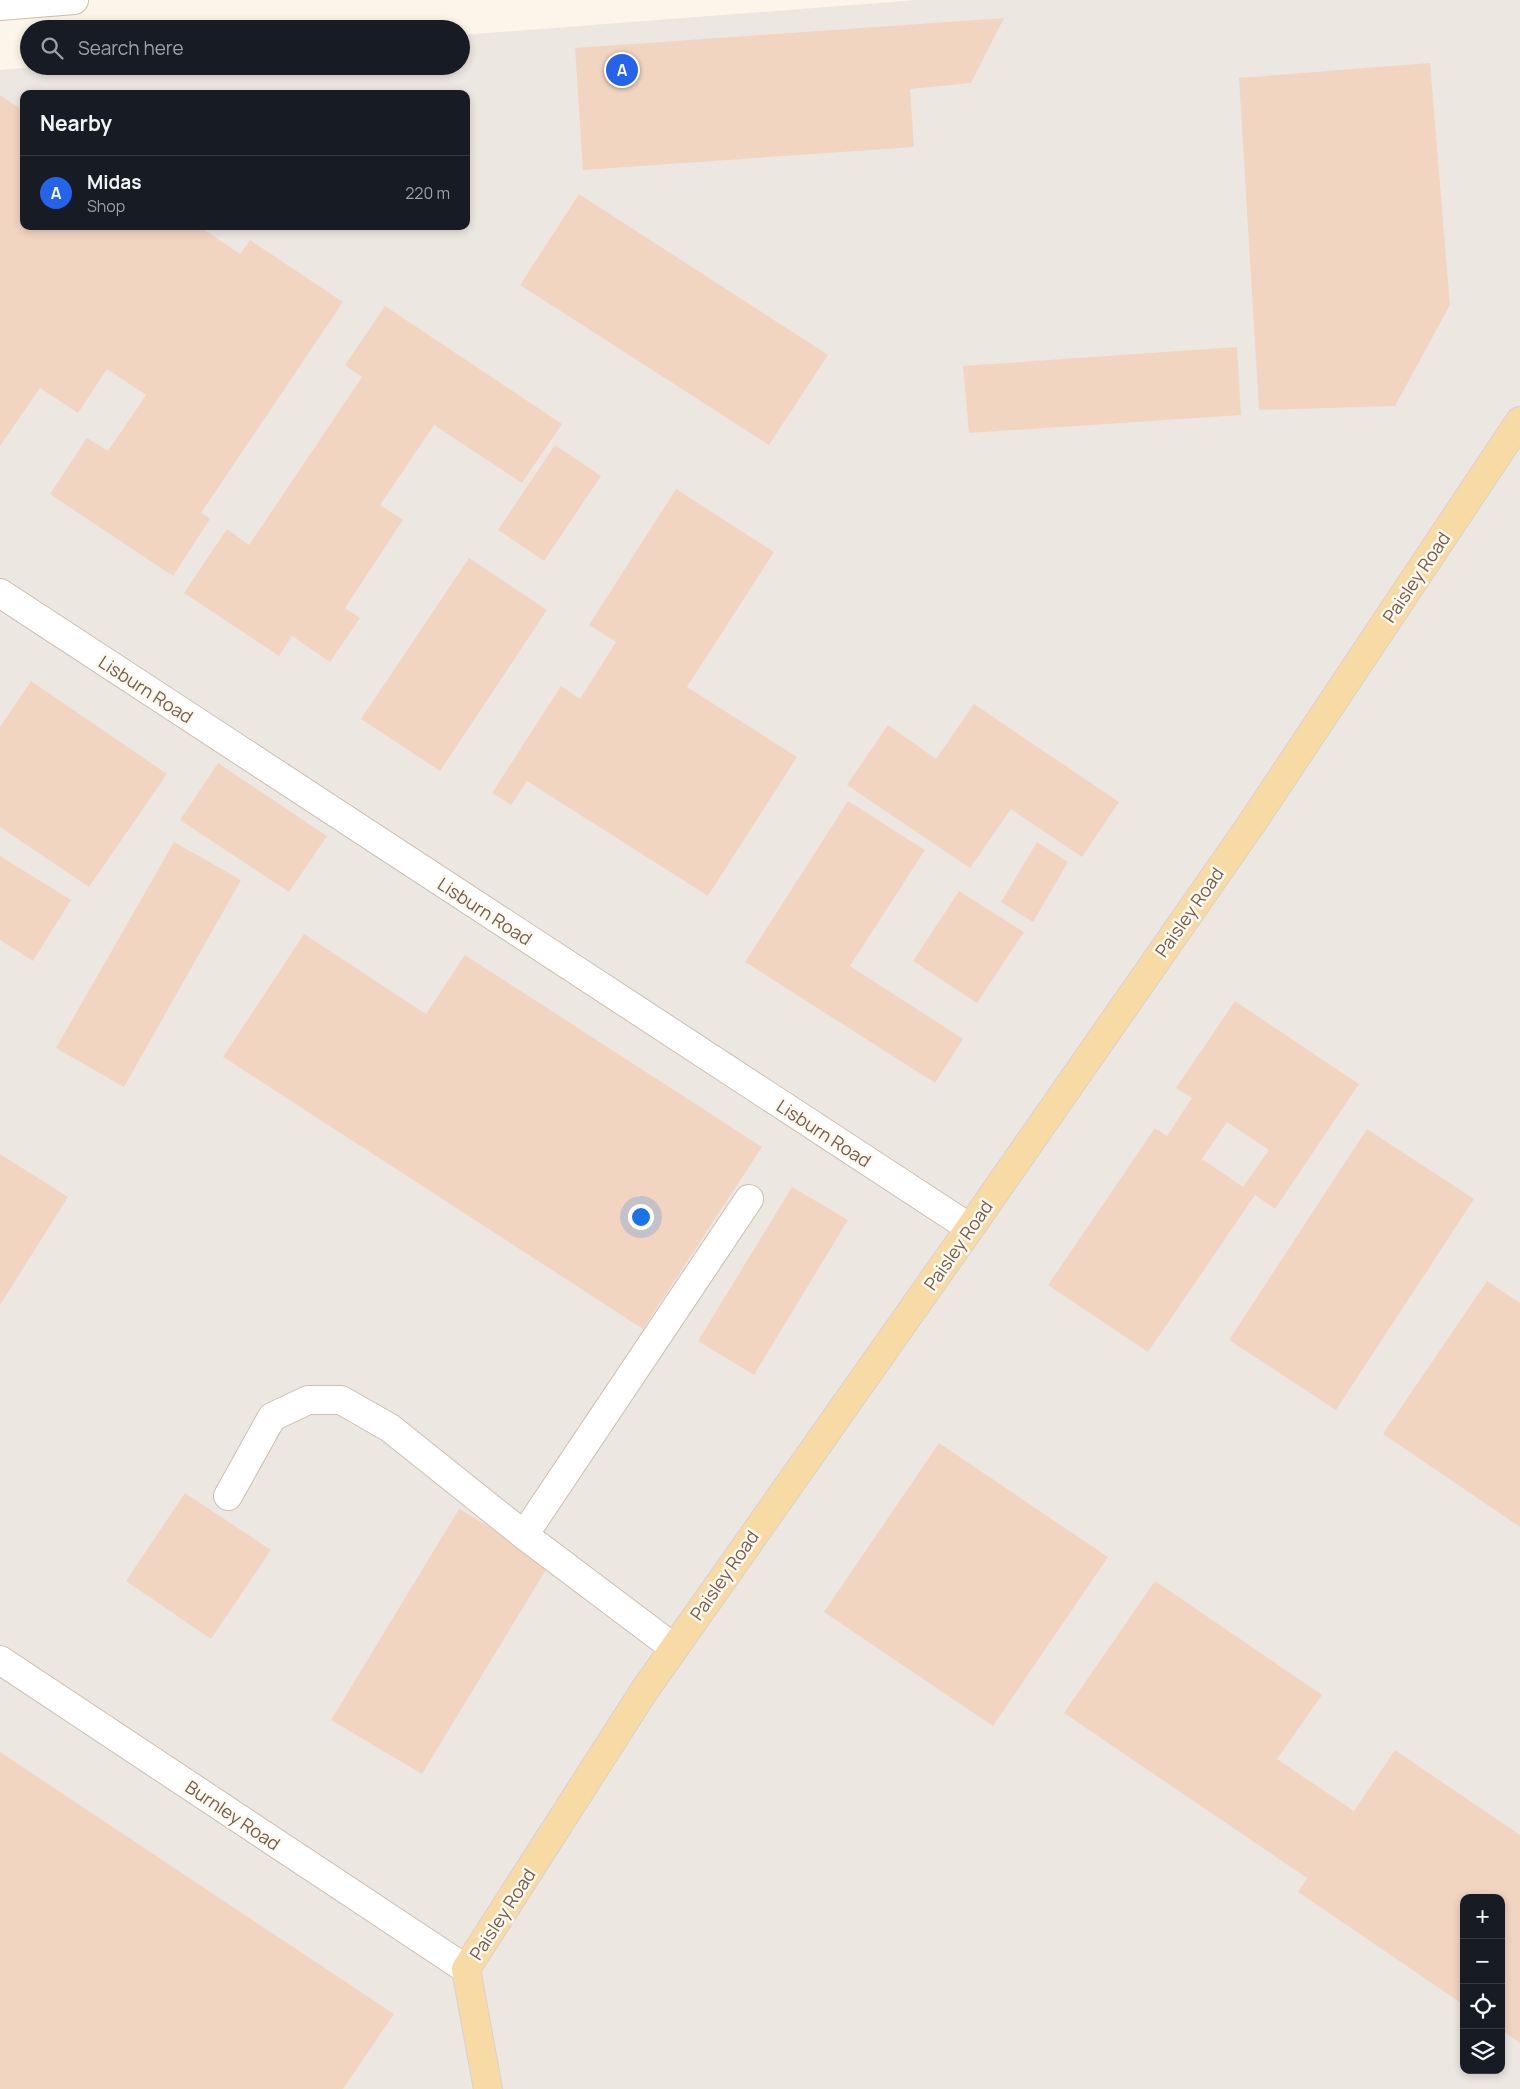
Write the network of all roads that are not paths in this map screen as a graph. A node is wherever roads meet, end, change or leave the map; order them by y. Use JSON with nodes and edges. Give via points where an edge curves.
{"nodes":[{"id":1,"x":74,"y":0,"type":"edge"},
{"id":2,"x":0,"y":6,"type":"edge"},
{"id":3,"x":1520,"y":421,"type":"edge"},
{"id":4,"x":0,"y":594,"type":"edge"},
{"id":5,"x":749,"y":1199,"type":"dead end"},
{"id":6,"x":970,"y":1228,"type":"junction"},
{"id":7,"x":228,"y":1496,"type":"dead end"},
{"id":8,"x":524,"y":1535,"type":"junction"},
{"id":9,"x":674,"y":1648,"type":"junction"},
{"id":10,"x":0,"y":1660,"type":"edge"},
{"id":11,"x":466,"y":1969,"type":"junction"},
{"id":12,"x":488,"y":2089,"type":"edge"}],
"edges":[{"from":1,"to":2,"type":"street"},
{"from":3,"to":6,"type":"main road","name":"Paisley Road","via":[[1252,823]]},
{"from":4,"to":6,"type":"street","name":"Lisburn Road"},
{"from":5,"to":8,"type":"street"},
{"from":6,"to":9,"type":"main road","name":"Paisley Road"},
{"from":7,"to":8,"type":"street","via":[[272,1417],[308,1400],[341,1400],[390,1428]]},
{"from":8,"to":9,"type":"street"},
{"from":9,"to":11,"type":"main road","name":"Paisley Road"},
{"from":10,"to":11,"type":"street","name":"Burnley Road"},
{"from":11,"to":12,"type":"main road","name":"Paisley Road"}]}
